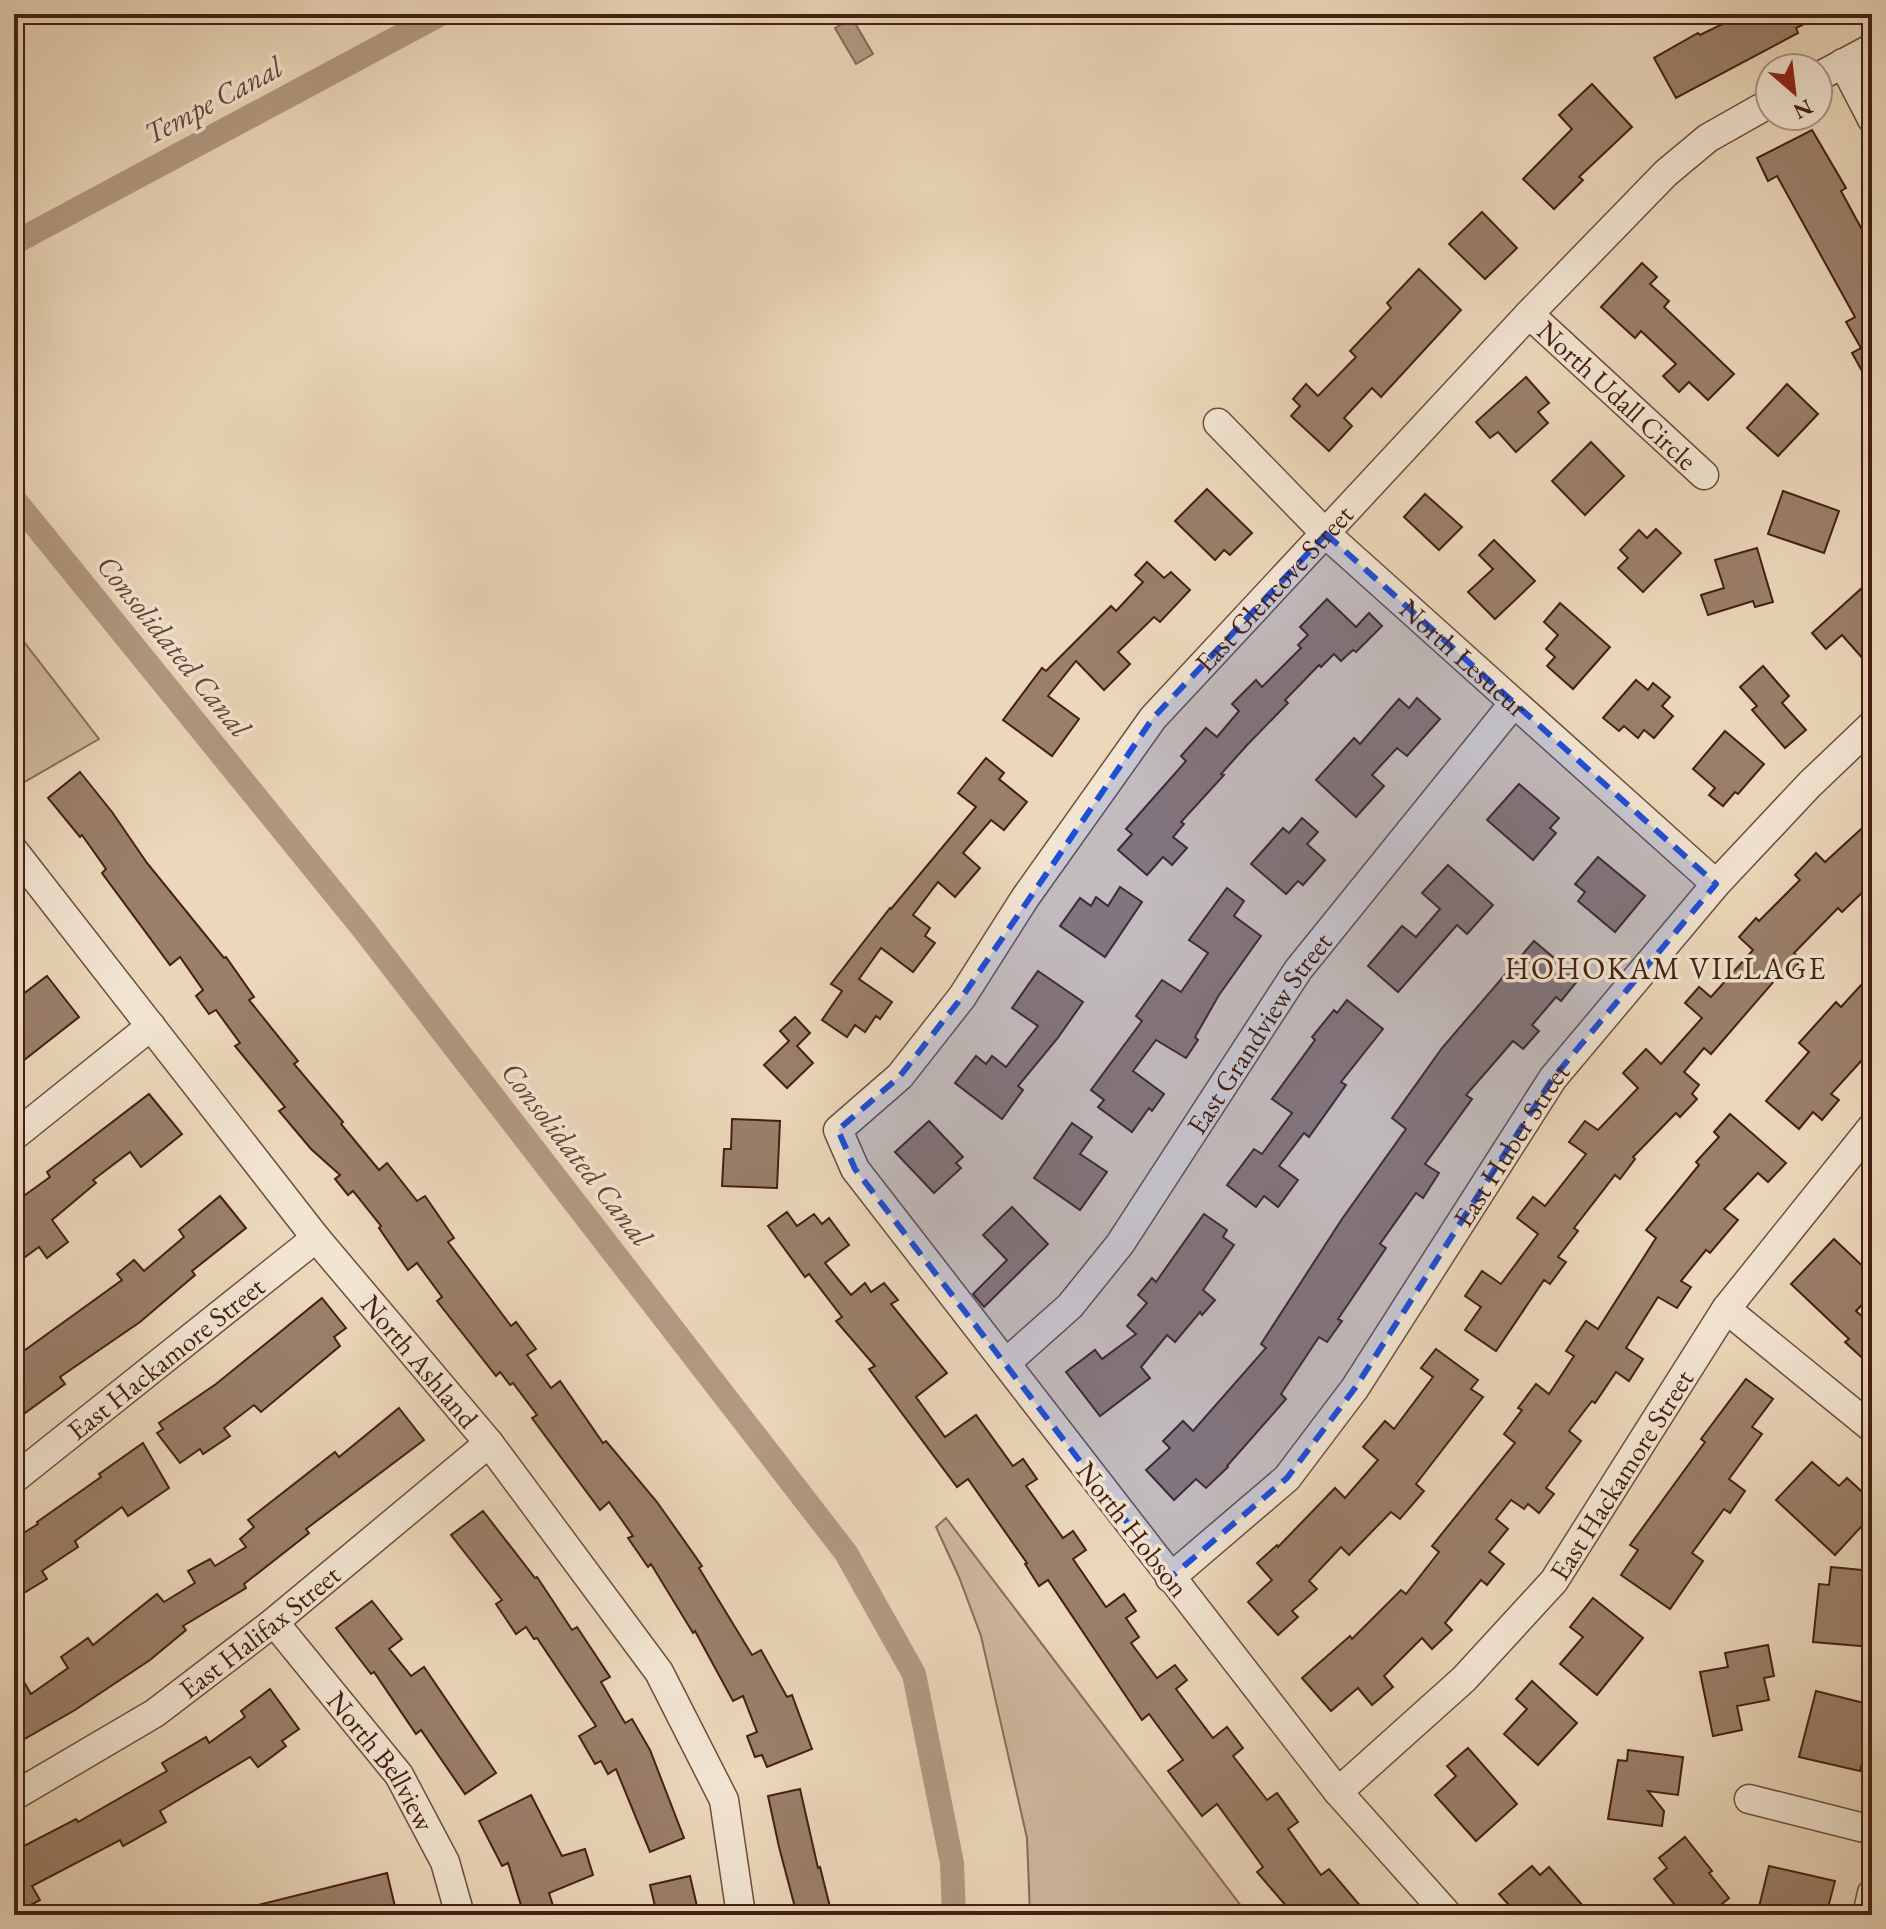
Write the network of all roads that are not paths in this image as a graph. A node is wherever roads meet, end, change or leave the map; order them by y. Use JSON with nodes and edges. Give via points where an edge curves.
{"nodes":[{"id":1,"x":1872,"y":48,"type":"edge"},
{"id":2,"x":1843,"y":63,"type":"junction"},
{"id":3,"x":1834,"y":68,"type":"edge"},
{"id":4,"x":1754,"y":112,"type":"edge"},
{"id":5,"x":1872,"y":119,"type":"edge"},
{"id":6,"x":1529,"y":314,"type":"junction"},
{"id":7,"x":1218,"y":423,"type":"dead end"},
{"id":8,"x":1704,"y":475,"type":"dead end"},
{"id":9,"x":1326,"y":534,"type":"junction"},
{"id":10,"x":1513,"y":704,"type":"junction"},
{"id":11,"x":1872,"y":725,"type":"edge"},
{"id":12,"x":14,"y":851,"type":"edge"},
{"id":13,"x":1716,"y":884,"type":"junction"},
{"id":14,"x":151,"y":1026,"type":"junction"},
{"id":15,"x":1872,"y":1127,"type":"edge"},
{"id":16,"x":838,"y":1130,"type":"joint"},
{"id":17,"x":14,"y":1136,"type":"edge"},
{"id":18,"x":316,"y":1238,"type":"junction"},
{"id":19,"x":1726,"y":1309,"type":"junction"},
{"id":20,"x":1006,"y":1363,"type":"junction"},
{"id":21,"x":1872,"y":1428,"type":"edge"},
{"id":22,"x":489,"y":1443,"type":"junction"},
{"id":23,"x":14,"y":1479,"type":"edge"},
{"id":24,"x":1170,"y":1578,"type":"junction"},
{"id":25,"x":274,"y":1622,"type":"junction"},
{"id":26,"x":1338,"y":1792,"type":"junction"},
{"id":27,"x":14,"y":1796,"type":"edge"},
{"id":28,"x":1749,"y":1799,"type":"dead end"},
{"id":29,"x":1872,"y":1830,"type":"edge"},
{"id":30,"x":1872,"y":1893,"type":"edge"},
{"id":31,"x":460,"y":1915,"type":"edge"},
{"id":32,"x":741,"y":1915,"type":"edge"},
{"id":33,"x":1448,"y":1915,"type":"edge"},
{"id":34,"x":1867,"y":1915,"type":"edge"}],
"edges":[{"from":1,"to":2,"type":"street"},
{"from":2,"to":3,"type":"street"},
{"from":2,"to":5,"type":"street"},
{"from":4,"to":6,"type":"street","name":"East Glencove Street","via":[[1708,138],[1666,173]]},
{"from":6,"to":8,"type":"street","name":"North Udall Circle"},
{"from":6,"to":9,"type":"street","name":"East Glencove Street"},
{"from":7,"to":9,"type":"street","name":"North Lesueur"},
{"from":9,"to":10,"type":"street","name":"North Lesueur"},
{"from":9,"to":16,"type":"street","name":"East Glencove Street","via":[[1153,718],[962,997],[900,1076]]},
{"from":10,"to":13,"type":"street","name":"North Lesueur"},
{"from":10,"to":20,"type":"street","name":"East Grandview Street","via":[[1298,970],[1120,1244],[1070,1306]]},
{"from":11,"to":13,"type":"street","name":"East Huber Street"},
{"from":12,"to":14,"type":"street","name":"North Ashland"},
{"from":13,"to":24,"type":"street","name":"East Huber Street","via":[[1553,1078],[1355,1388],[1287,1478]]},
{"from":14,"to":17,"type":"street"},
{"from":14,"to":18,"type":"street","name":"North Ashland"},
{"from":15,"to":19,"type":"street","name":"East Hackamore Street"},
{"from":16,"to":20,"type":"street","name":"North Hobson","via":[[855,1169]]},
{"from":18,"to":22,"type":"street","name":"North Ashland"},
{"from":18,"to":23,"type":"street","name":"East Hackamore Street"},
{"from":19,"to":21,"type":"street"},
{"from":19,"to":26,"type":"street","name":"East Hackamore Street","via":[[1554,1581],[1464,1679]]},
{"from":20,"to":24,"type":"street","name":"North Hobson"},
{"from":22,"to":25,"type":"street","name":"East Halifax Street"},
{"from":22,"to":32,"type":"street","name":"North Ashland","via":[[659,1672],[724,1800]]},
{"from":24,"to":26,"type":"street","name":"North Hobson"},
{"from":25,"to":27,"type":"street","name":"East Halifax Street","via":[[155,1713]]},
{"from":25,"to":31,"type":"street","name":"North Bellview","via":[[399,1775],[445,1862]]},
{"from":26,"to":33,"type":"street","name":"North Hobson"},
{"from":28,"to":29,"type":"street"},
{"from":30,"to":34,"type":"street"}]}
